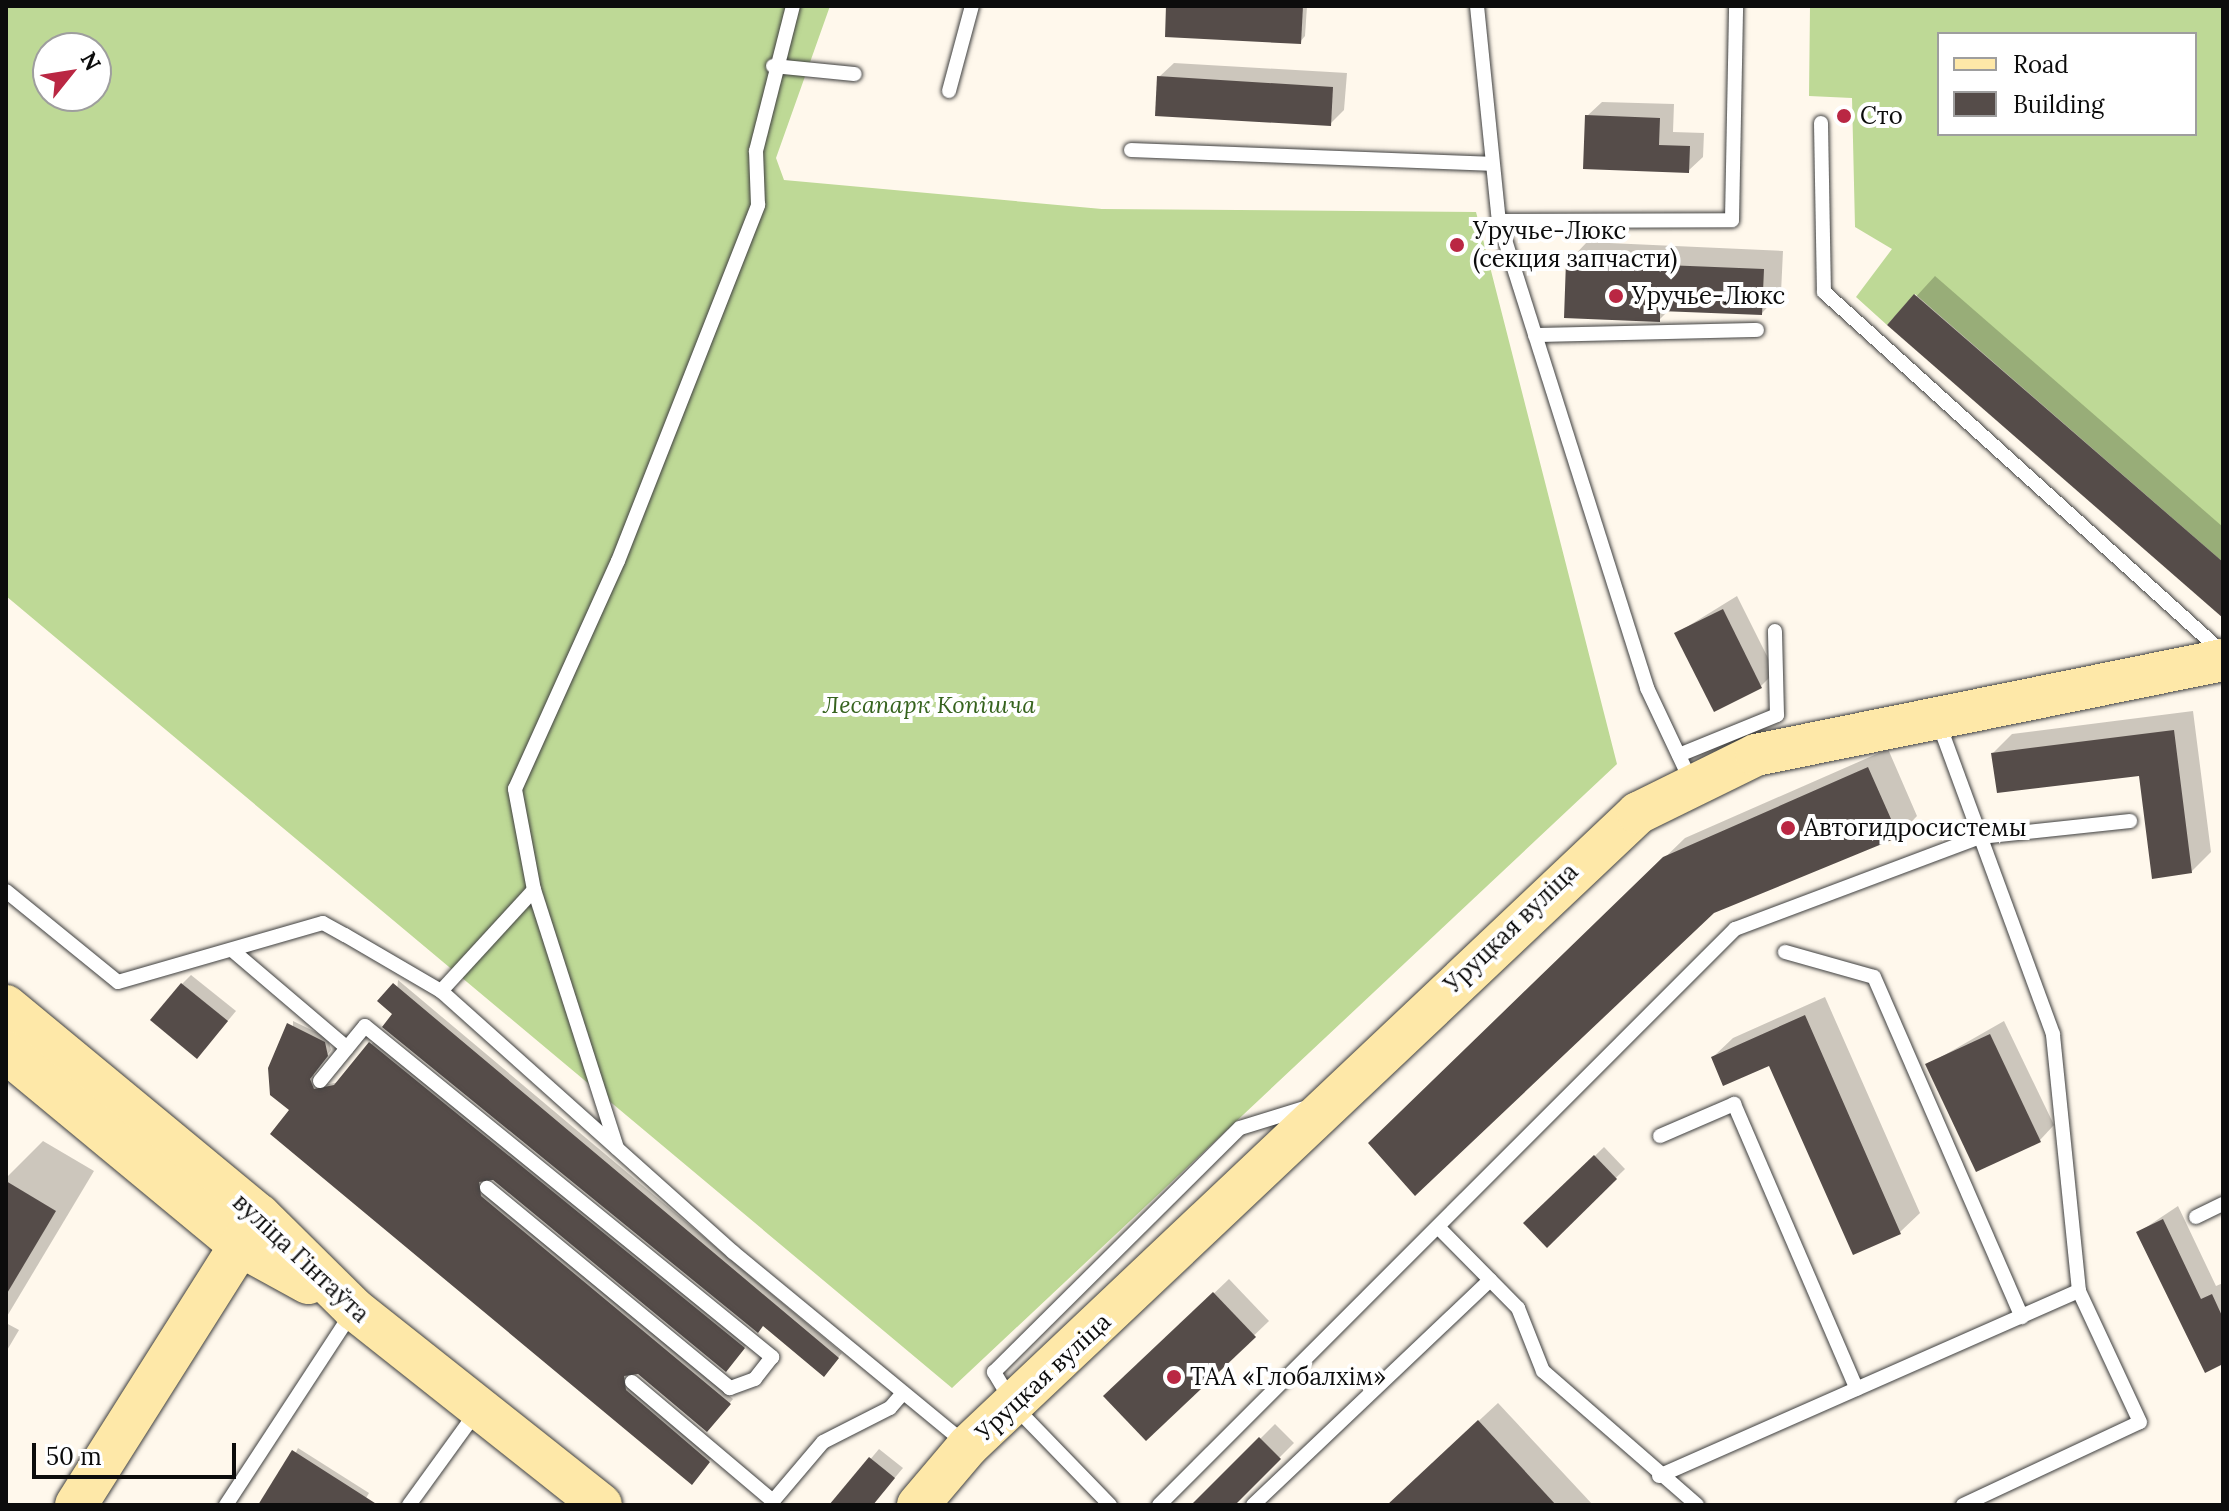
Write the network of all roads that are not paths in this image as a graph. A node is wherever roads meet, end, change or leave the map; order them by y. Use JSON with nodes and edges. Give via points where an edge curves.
{"nodes":[{"id":1,"x":793,"y":6,"type":"edge"},
{"id":2,"x":972,"y":6,"type":"edge"},
{"id":3,"x":1477,"y":6,"type":"edge"},
{"id":4,"x":1736,"y":6,"type":"edge"},
{"id":5,"x":773,"y":66,"type":"junction"},
{"id":6,"x":855,"y":74,"type":"dead end"},
{"id":7,"x":949,"y":91,"type":"dead end"},
{"id":8,"x":1821,"y":123,"type":"dead end"},
{"id":9,"x":1131,"y":150,"type":"dead end"},
{"id":10,"x":1489,"y":164,"type":"junction"},
{"id":11,"x":1499,"y":221,"type":"junction"},
{"id":12,"x":1757,"y":330,"type":"dead end"},
{"id":13,"x":1535,"y":335,"type":"junction"},
{"id":14,"x":1775,"y":631,"type":"dead end"},
{"id":15,"x":2223,"y":653,"type":"edge"},
{"id":16,"x":2223,"y":660,"type":"edge"},
{"id":17,"x":1935,"y":713,"type":"junction"},
{"id":18,"x":1685,"y":769,"type":"junction"},
{"id":19,"x":2130,"y":821,"type":"dead end"},
{"id":20,"x":1980,"y":837,"type":"junction"},
{"id":21,"x":534,"y":890,"type":"junction"},
{"id":22,"x":6,"y":891,"type":"edge"},
{"id":23,"x":232,"y":950,"type":"junction"},
{"id":24,"x":1785,"y":952,"type":"dead end"},
{"id":25,"x":441,"y":991,"type":"junction"},
{"id":26,"x":6,"y":1006,"type":"edge"},
{"id":27,"x":347,"y":1048,"type":"junction"},
{"id":28,"x":6,"y":1052,"type":"edge"},
{"id":29,"x":320,"y":1081,"type":"dead end"},
{"id":30,"x":1660,"y":1136,"type":"dead end"},
{"id":31,"x":617,"y":1148,"type":"junction"},
{"id":32,"x":487,"y":1188,"type":"dead end"},
{"id":33,"x":2223,"y":1204,"type":"edge"},
{"id":34,"x":2196,"y":1217,"type":"dead end"},
{"id":35,"x":1438,"y":1227,"type":"junction"},
{"id":36,"x":249,"y":1230,"type":"junction"},
{"id":37,"x":1490,"y":1280,"type":"junction"},
{"id":38,"x":2079,"y":1291,"type":"junction"},
{"id":39,"x":354,"y":1309,"type":"junction"},
{"id":40,"x":2022,"y":1317,"type":"junction"},
{"id":41,"x":632,"y":1382,"type":"dead end"},
{"id":42,"x":1857,"y":1389,"type":"junction"},
{"id":43,"x":903,"y":1393,"type":"junction"},
{"id":44,"x":1015,"y":1407,"type":"junction"},
{"id":45,"x":477,"y":1410,"type":"junction"},
{"id":46,"x":968,"y":1446,"type":"junction"},
{"id":47,"x":1659,"y":1476,"type":"junction"},
{"id":48,"x":76,"y":1505,"type":"edge"},
{"id":49,"x":226,"y":1505,"type":"edge"},
{"id":50,"x":409,"y":1505,"type":"edge"},
{"id":51,"x":601,"y":1505,"type":"edge"},
{"id":52,"x":918,"y":1505,"type":"edge"},
{"id":53,"x":1110,"y":1505,"type":"edge"},
{"id":54,"x":1159,"y":1505,"type":"edge"},
{"id":55,"x":1253,"y":1505,"type":"edge"},
{"id":56,"x":1697,"y":1505,"type":"edge"},
{"id":57,"x":1963,"y":1505,"type":"edge"}],
"edges":[{"from":1,"to":5,"type":"lane"},
{"from":2,"to":7,"type":"lane"},
{"from":3,"to":10,"type":"lane"},
{"from":4,"to":11,"type":"lane","via":[[1732,220]]},
{"from":5,"to":6,"type":"lane"},
{"from":5,"to":21,"type":"lane","via":[[756,151],[758,205],[618,561],[515,789]]},
{"from":8,"to":15,"type":"lane","via":[[1824,292]]},
{"from":9,"to":10,"type":"lane"},
{"from":10,"to":11,"type":"lane"},
{"from":11,"to":13,"type":"lane"},
{"from":12,"to":13,"type":"lane"},
{"from":13,"to":18,"type":"lane","via":[[1647,688]]},
{"from":14,"to":18,"type":"lane","via":[[1777,715]]},
{"from":16,"to":17,"type":"street","name":"Уруцкая вуліца"},
{"from":17,"to":18,"type":"street","name":"Уруцкая вуліца"},
{"from":17,"to":20,"type":"lane"},
{"from":18,"to":44,"type":"street","name":"Уруцкая вуліца","via":[[1599,843]]},
{"from":19,"to":20,"type":"lane"},
{"from":20,"to":35,"type":"lane","via":[[1735,929]]},
{"from":20,"to":38,"type":"lane","via":[[2053,1034]]},
{"from":21,"to":25,"type":"lane"},
{"from":21,"to":31,"type":"lane"},
{"from":22,"to":23,"type":"lane","via":[[118,982]]},
{"from":23,"to":25,"type":"lane","via":[[323,923]]},
{"from":23,"to":27,"type":"lane"},
{"from":24,"to":40,"type":"lane","via":[[1874,977]]},
{"from":25,"to":31,"type":"lane"},
{"from":26,"to":36,"type":"street","name":"вуліца Гінтаўта"},
{"from":27,"to":29,"type":"lane"},
{"from":27,"to":32,"type":"lane","via":[[365,1026],[772,1357],[755,1379],[730,1388]]},
{"from":28,"to":36,"type":"street","name":"вуліца Гінтаўта"},
{"from":30,"to":42,"type":"lane","via":[[1734,1104]]},
{"from":31,"to":43,"type":"lane"},
{"from":33,"to":34,"type":"lane"},
{"from":35,"to":37,"type":"lane"},
{"from":35,"to":54,"type":"lane"},
{"from":36,"to":39,"type":"street","name":"вуліца Гінтаўта"},
{"from":36,"to":48,"type":"street"},
{"from":37,"to":47,"type":"lane","via":[[1518,1308],[1543,1371]]},
{"from":37,"to":55,"type":"lane"},
{"from":38,"to":40,"type":"lane"},
{"from":38,"to":57,"type":"lane","via":[[2140,1422]]},
{"from":39,"to":45,"type":"street","name":"вуліца Гінтаўта"},
{"from":39,"to":49,"type":"lane"},
{"from":40,"to":42,"type":"lane"},
{"from":41,"to":43,"type":"lane","via":[[773,1501],[823,1442],[890,1408]]},
{"from":42,"to":47,"type":"lane"},
{"from":43,"to":46,"type":"lane"},
{"from":44,"to":46,"type":"street","name":"Уруцкая вуліца"},
{"from":44,"to":53,"type":"lane"},
{"from":45,"to":50,"type":"lane"},
{"from":45,"to":51,"type":"street","name":"вуліца Гінтаўта"},
{"from":46,"to":52,"type":"street","name":"Уруцкая вуліца"},
{"from":47,"to":56,"type":"lane"}]}
